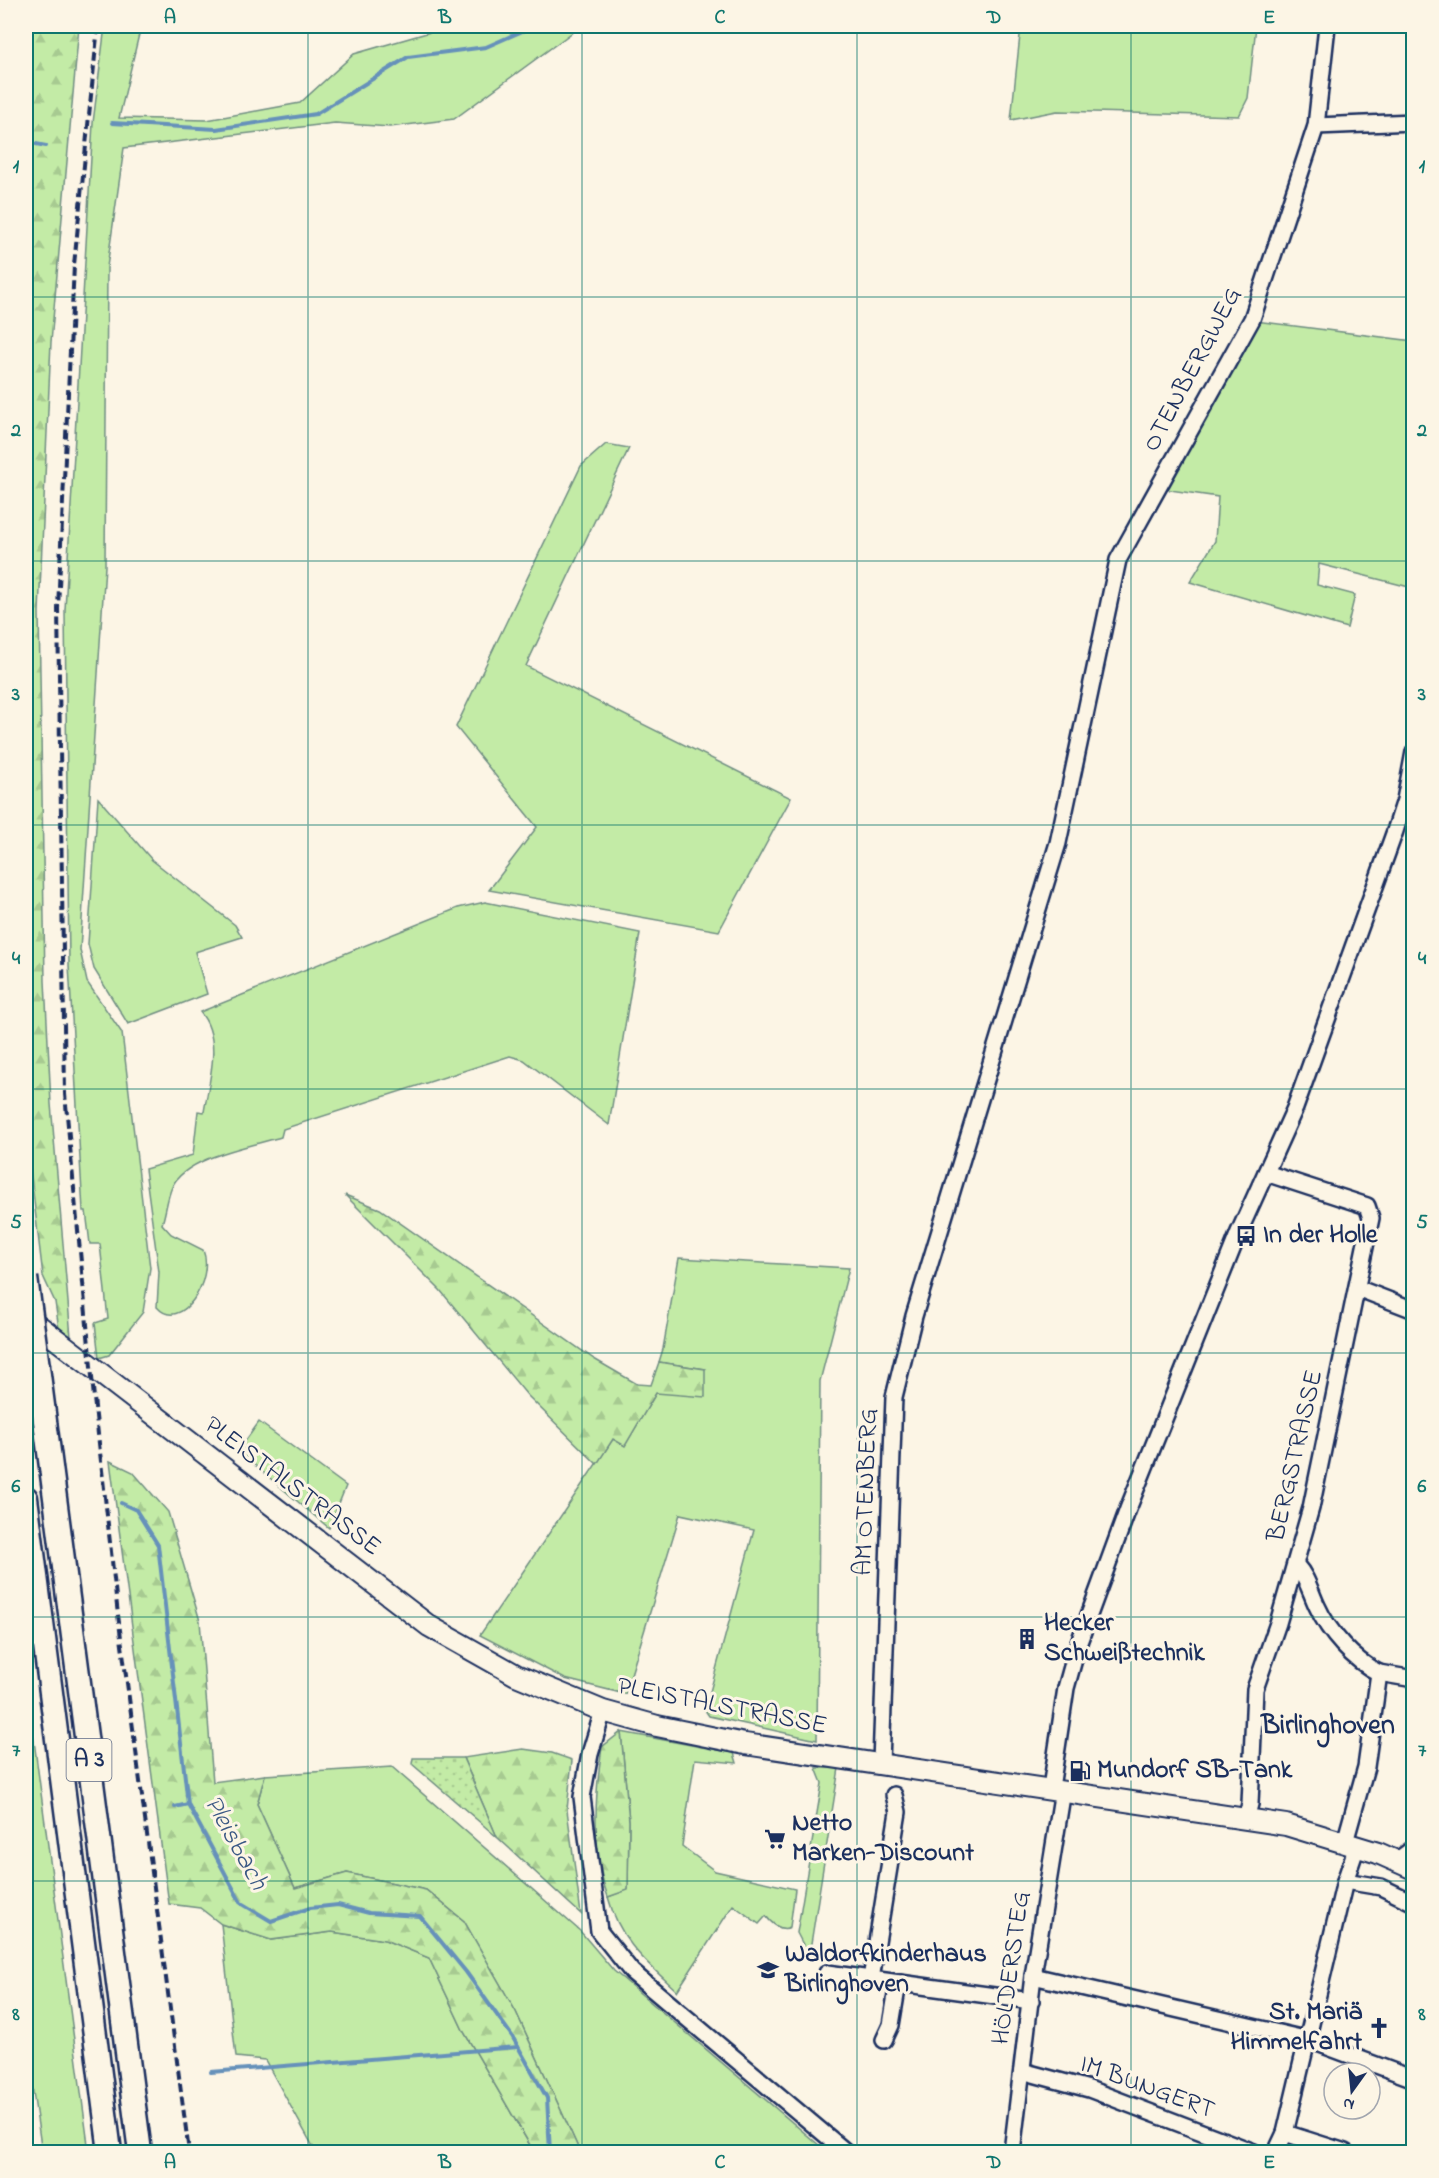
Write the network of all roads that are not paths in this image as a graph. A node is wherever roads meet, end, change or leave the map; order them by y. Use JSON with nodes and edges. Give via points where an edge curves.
{"nodes":[{"id":1,"x":1327,"y":26,"type":"edge"},
{"id":2,"x":1413,"y":122,"type":"edge"},
{"id":3,"x":1316,"y":126,"type":"junction"},
{"id":4,"x":1413,"y":752,"type":"edge"},
{"id":5,"x":1266,"y":1173,"type":"junction"},
{"id":6,"x":941,"y":1229,"type":"joint"},
{"id":7,"x":26,"y":1272,"type":"edge"},
{"id":8,"x":26,"y":1278,"type":"edge"},
{"id":9,"x":1357,"y":1288,"type":"junction"},
{"id":10,"x":1413,"y":1310,"type":"edge"},
{"id":11,"x":26,"y":1316,"type":"edge"},
{"id":12,"x":26,"y":1498,"type":"edge"},
{"id":13,"x":1296,"y":1565,"type":"junction"},
{"id":14,"x":1379,"y":1673,"type":"junction"},
{"id":15,"x":1413,"y":1679,"type":"edge"},
{"id":16,"x":603,"y":1712,"type":"junction"},
{"id":17,"x":881,"y":1763,"type":"junction"},
{"id":18,"x":1057,"y":1789,"type":"junction"},
{"id":19,"x":894,"y":1795,"type":"dead end"},
{"id":20,"x":1246,"y":1819,"type":"junction"},
{"id":21,"x":1351,"y":1844,"type":"junction"},
{"id":22,"x":1413,"y":1848,"type":"edge"},
{"id":23,"x":1405,"y":1865,"type":"edge"},
{"id":24,"x":1345,"y":1881,"type":"junction"},
{"id":25,"x":1413,"y":1903,"type":"edge"},
{"id":26,"x":827,"y":1973,"type":"dead end"},
{"id":27,"x":1033,"y":1976,"type":"junction"},
{"id":28,"x":871,"y":1979,"type":"junction"},
{"id":29,"x":897,"y":1983,"type":"junction"},
{"id":30,"x":1030,"y":2001,"type":"junction"},
{"id":31,"x":884,"y":2040,"type":"dead end"},
{"id":32,"x":1309,"y":2040,"type":"junction"},
{"id":33,"x":1022,"y":2071,"type":"junction"},
{"id":34,"x":1413,"y":2079,"type":"edge"},
{"id":35,"x":1285,"y":2133,"type":"junction"},
{"id":36,"x":110,"y":2152,"type":"edge"},
{"id":37,"x":140,"y":2152,"type":"edge"},
{"id":38,"x":846,"y":2152,"type":"edge"},
{"id":39,"x":1012,"y":2152,"type":"edge"},
{"id":40,"x":1254,"y":2152,"type":"edge"},
{"id":41,"x":1276,"y":2152,"type":"edge"},
{"id":42,"x":1345,"y":2152,"type":"edge"}],
"edges":[{"from":1,"to":3,"type":"street","name":"OTENBERGWEG"},
{"from":2,"to":3,"type":"street"},
{"from":3,"to":6,"type":"street","name":"OTENBERGWEG","via":[[1252,319],[1118,560],[1058,843]]},
{"from":4,"to":5,"type":"street","via":[[1395,831],[1295,1108]]},
{"from":5,"to":9,"type":"street","name":"BERGSTRASSE","via":[[1367,1206],[1371,1218]]},
{"from":5,"to":18,"type":"street","via":[[1128,1509],[1078,1645],[1066,1688]]},
{"from":6,"to":17,"type":"street","name":"AM OTENBERG","via":[[894,1397]]},
{"from":7,"to":8,"type":"highway","number":"A 3"},
{"from":8,"to":37,"type":"highway","number":"A 3","bridge":true},
{"from":9,"to":10,"type":"street"},
{"from":9,"to":13,"type":"street","name":"BERGSTRASSE"},
{"from":11,"to":16,"type":"main road","name":"PLEISTALSTRASSE","via":[[429,1626],[516,1675]]},
{"from":12,"to":36,"type":"highway","number":"A 3"},
{"from":13,"to":14,"type":"street","via":[[1344,1646]]},
{"from":13,"to":20,"type":"street","name":"BERGSTRASSE","via":[[1255,1689]]},
{"from":14,"to":15,"type":"street"},
{"from":14,"to":21,"type":"street"},
{"from":16,"to":17,"type":"main road","name":"PLEISTALSTRASSE","via":[[745,1744]]},
{"from":16,"to":38,"type":"street","via":[[582,1797],[599,1931],[632,1971]]},
{"from":17,"to":18,"type":"main road","name":"PLEISTALSTRASSE"},
{"from":18,"to":20,"type":"main road","name":"PLEISTALSTRASSE"},
{"from":18,"to":27,"type":"street","name":"HÖLDERSTEG"},
{"from":19,"to":28,"type":"street","via":[[898,1812]]},
{"from":20,"to":21,"type":"main road","name":"PLEISTALSTRASSE","via":[[1286,1825]]},
{"from":21,"to":23,"type":"main road","name":"PLEISTALSTRASSE"},
{"from":21,"to":24,"type":"street"},
{"from":22,"to":23,"type":"street"},
{"from":24,"to":25,"type":"street","via":[[1381,1887]]},
{"from":24,"to":32,"type":"street"},
{"from":26,"to":28,"type":"street"},
{"from":27,"to":30,"type":"street","name":"HÖLDERSTEG"},
{"from":27,"to":32,"type":"street"},
{"from":28,"to":29,"type":"street"},
{"from":29,"to":30,"type":"street"},
{"from":29,"to":31,"type":"street","via":[[891,2025]]},
{"from":30,"to":33,"type":"street","name":"HÖLDERSTEG"},
{"from":32,"to":34,"type":"street"},
{"from":32,"to":35,"type":"street"},
{"from":33,"to":39,"type":"street","name":"HÖLDERSTEG"},
{"from":33,"to":40,"type":"street","name":"IM BUNGERT","via":[[1089,2089]]},
{"from":35,"to":41,"type":"street"},
{"from":35,"to":42,"type":"street"}]}
